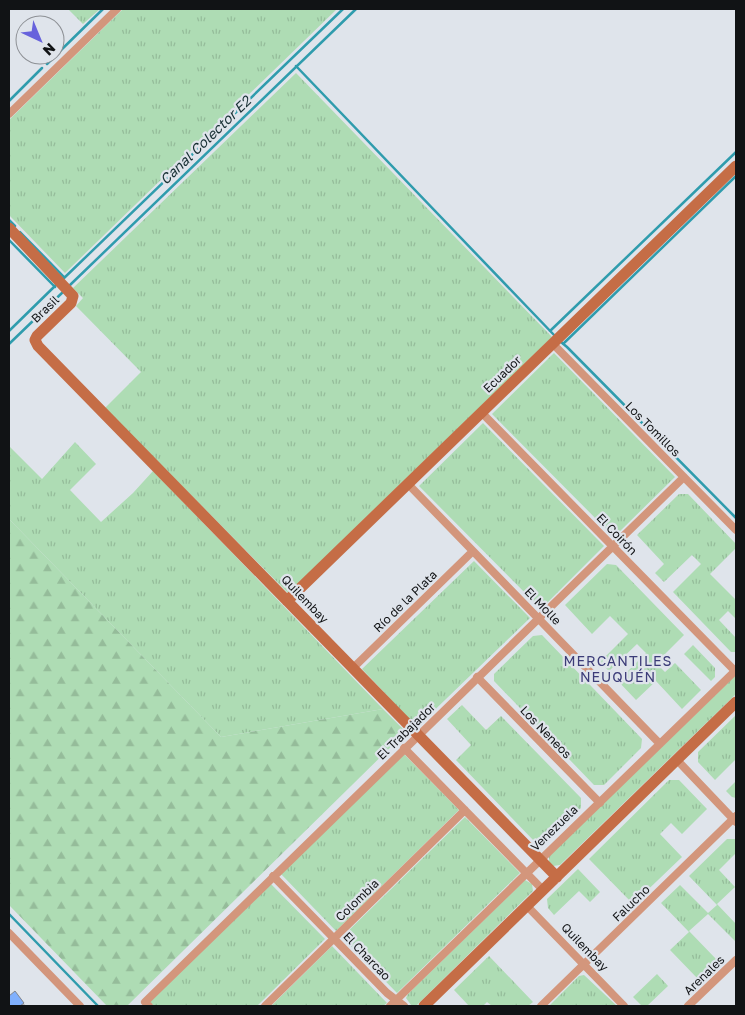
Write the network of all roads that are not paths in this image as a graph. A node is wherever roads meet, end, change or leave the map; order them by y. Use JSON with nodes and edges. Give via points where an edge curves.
{"nodes":[{"id":1,"x":117,"y":9,"type":"edge"},
{"id":2,"x":9,"y":114,"type":"edge"},
{"id":3,"x":736,"y":166,"type":"edge"},
{"id":4,"x":9,"y":228,"type":"edge"},
{"id":5,"x":35,"y":340,"type":"joint"},
{"id":6,"x":553,"y":344,"type":"junction"},
{"id":7,"x":482,"y":413,"type":"junction"},
{"id":8,"x":684,"y":477,"type":"junction"},
{"id":9,"x":408,"y":484,"type":"junction"},
{"id":10,"x":736,"y":530,"type":"edge"},
{"id":11,"x":613,"y":546,"type":"junction"},
{"id":12,"x":473,"y":551,"type":"junction"},
{"id":13,"x":287,"y":601,"type":"junction"},
{"id":14,"x":539,"y":617,"type":"junction"},
{"id":15,"x":352,"y":668,"type":"junction"},
{"id":16,"x":736,"y":671,"type":"edge"},
{"id":17,"x":477,"y":677,"type":"junction"},
{"id":18,"x":736,"y":702,"type":"edge"},
{"id":19,"x":418,"y":734,"type":"junction"},
{"id":20,"x":660,"y":744,"type":"junction"},
{"id":21,"x":404,"y":748,"type":"junction"},
{"id":22,"x":677,"y":760,"type":"junction"},
{"id":23,"x":600,"y":803,"type":"junction"},
{"id":24,"x":465,"y":810,"type":"junction"},
{"id":25,"x":735,"y":819,"type":"edge"},
{"id":26,"x":540,"y":860,"type":"junction"},
{"id":27,"x":527,"y":874,"type":"junction"},
{"id":28,"x":274,"y":876,"type":"junction"},
{"id":29,"x":557,"y":877,"type":"junction"},
{"id":30,"x":543,"y":890,"type":"junction"},
{"id":31,"x":527,"y":906,"type":"junction"},
{"id":32,"x":9,"y":933,"type":"edge"},
{"id":33,"x":334,"y":938,"type":"junction"},
{"id":34,"x":736,"y":960,"type":"edge"},
{"id":35,"x":584,"y":965,"type":"junction"},
{"id":36,"x":730,"y":966,"type":"junction"},
{"id":37,"x":736,"y":972,"type":"edge"},
{"id":38,"x":397,"y":1000,"type":"junction"},
{"id":39,"x":147,"y":1004,"type":"edge"},
{"id":40,"x":80,"y":1006,"type":"edge"},
{"id":41,"x":265,"y":1006,"type":"edge"},
{"id":42,"x":390,"y":1006,"type":"edge"},
{"id":43,"x":404,"y":1006,"type":"edge"},
{"id":44,"x":424,"y":1006,"type":"edge"},
{"id":45,"x":541,"y":1006,"type":"edge"},
{"id":46,"x":624,"y":1006,"type":"edge"},
{"id":47,"x":688,"y":1006,"type":"edge"}],
"edges":[{"from":1,"to":2,"type":"street"},
{"from":3,"to":6,"type":"street","name":"Ecuador"},
{"from":4,"to":5,"type":"street","name":"Brasil","via":[[73,298]]},
{"from":5,"to":13,"type":"street","name":"Quilembay"},
{"from":6,"to":7,"type":"street","name":"Ecuador"},
{"from":6,"to":8,"type":"street","name":"Los Tomillos"},
{"from":7,"to":9,"type":"street","name":"Ecuador"},
{"from":7,"to":11,"type":"street","name":"El Coirón"},
{"from":8,"to":10,"type":"street","name":"Los Tomillos"},
{"from":8,"to":11,"type":"street","name":"El Trabajador"},
{"from":9,"to":12,"type":"street","name":"El Molle"},
{"from":9,"to":13,"type":"street","name":"Ecuador"},
{"from":11,"to":14,"type":"street","name":"El Trabajador"},
{"from":11,"to":16,"type":"street","name":"El Coirón"},
{"from":12,"to":14,"type":"street","name":"El Molle"},
{"from":12,"to":15,"type":"street","name":"Río de la Plata"},
{"from":13,"to":15,"type":"street","name":"Quilembay"},
{"from":14,"to":17,"type":"street","name":"El Trabajador"},
{"from":14,"to":20,"type":"street","name":"El Molle"},
{"from":15,"to":19,"type":"street","name":"Quilembay"},
{"from":16,"to":20,"type":"street","name":"Venezuela"},
{"from":17,"to":19,"type":"street","name":"El Trabajador"},
{"from":17,"to":23,"type":"street","name":"Los Neneos"},
{"from":18,"to":22,"type":"street"},
{"from":19,"to":21,"type":"street","name":"El Trabajador"},
{"from":19,"to":26,"type":"street","name":"Quilembay"},
{"from":20,"to":23,"type":"street","name":"Venezuela"},
{"from":21,"to":24,"type":"street"},
{"from":21,"to":28,"type":"street","name":"El Trabajador"},
{"from":22,"to":25,"type":"street"},
{"from":22,"to":29,"type":"street"},
{"from":23,"to":26,"type":"street","name":"Venezuela"},
{"from":24,"to":27,"type":"street"},
{"from":24,"to":33,"type":"street","name":"Colombia"},
{"from":25,"to":35,"type":"street","name":"Falucho"},
{"from":26,"to":27,"type":"street","name":"Venezuela"},
{"from":26,"to":29,"type":"street","name":"Quilembay"},
{"from":27,"to":30,"type":"street"},
{"from":27,"to":38,"type":"street","name":"Venezuela"},
{"from":28,"to":33,"type":"street","name":"El Charcao"},
{"from":28,"to":39,"type":"street","name":"El Trabajador"},
{"from":29,"to":30,"type":"street"},
{"from":30,"to":31,"type":"street"},
{"from":31,"to":35,"type":"street","name":"Quilembay"},
{"from":31,"to":44,"type":"street"},
{"from":32,"to":40,"type":"street"},
{"from":33,"to":38,"type":"street","name":"El Charcao"},
{"from":33,"to":41,"type":"street","name":"Colombia"},
{"from":34,"to":36,"type":"street","name":"Arenales"},
{"from":35,"to":45,"type":"street","name":"Falucho"},
{"from":35,"to":46,"type":"street","name":"Quilembay"},
{"from":36,"to":37,"type":"street"},
{"from":36,"to":47,"type":"street","name":"Arenales"},
{"from":38,"to":42,"type":"street","name":"Venezuela"},
{"from":38,"to":43,"type":"street","name":"El Charcao"}]}
